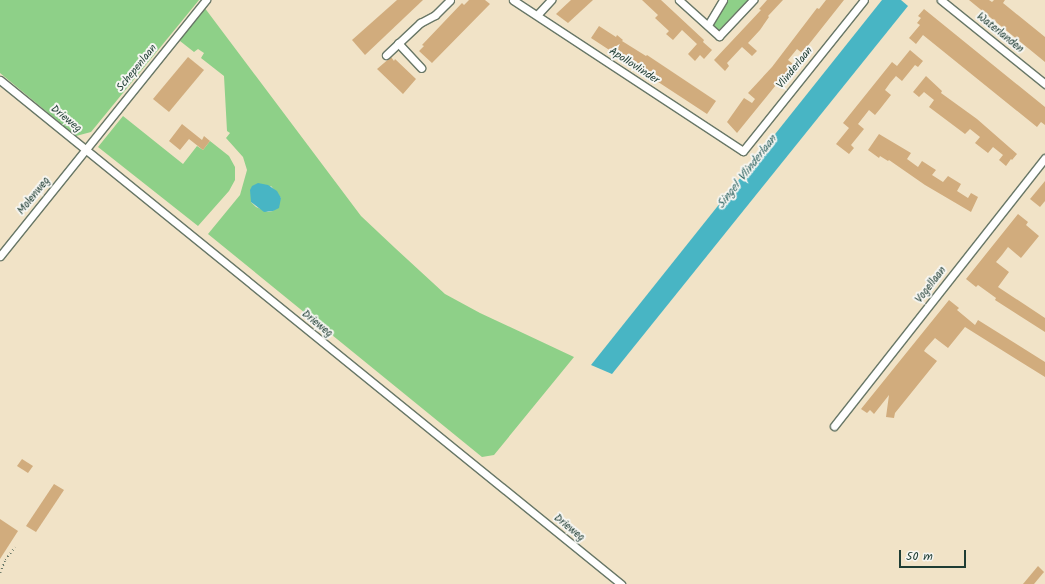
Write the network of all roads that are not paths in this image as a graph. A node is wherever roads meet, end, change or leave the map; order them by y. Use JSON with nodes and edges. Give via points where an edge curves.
{"nodes":[{"id":1,"x":206,"y":0,"type":"edge"},
{"id":2,"x":450,"y":0,"type":"edge"},
{"id":3,"x":513,"y":0,"type":"edge"},
{"id":4,"x":551,"y":0,"type":"edge"},
{"id":5,"x":679,"y":0,"type":"edge"},
{"id":6,"x":723,"y":0,"type":"edge"},
{"id":7,"x":753,"y":0,"type":"edge"},
{"id":8,"x":864,"y":0,"type":"edge"},
{"id":9,"x":941,"y":0,"type":"edge"},
{"id":10,"x":537,"y":15,"type":"junction"},
{"id":11,"x":708,"y":25,"type":"junction"},
{"id":12,"x":398,"y":44,"type":"junction"},
{"id":13,"x":386,"y":55,"type":"dead end"},
{"id":14,"x":422,"y":68,"type":"dead end"},
{"id":15,"x":0,"y":80,"type":"edge"},
{"id":16,"x":1045,"y":84,"type":"edge"},
{"id":17,"x":85,"y":149,"type":"junction"},
{"id":18,"x":743,"y":151,"type":"joint"},
{"id":19,"x":1045,"y":158,"type":"edge"},
{"id":20,"x":0,"y":256,"type":"edge"},
{"id":21,"x":834,"y":426,"type":"dead end"},
{"id":22,"x":621,"y":584,"type":"edge"}],
"edges":[{"from":1,"to":17,"type":"street","name":"Schepenlaan"},
{"from":2,"to":12,"type":"street"},
{"from":3,"to":10,"type":"street","name":"Apollovlinder"},
{"from":4,"to":10,"type":"street"},
{"from":5,"to":11,"type":"street"},
{"from":6,"to":11,"type":"street"},
{"from":7,"to":11,"type":"street","via":[[719,36]]},
{"from":8,"to":18,"type":"street","name":"Vlinderlaan"},
{"from":9,"to":16,"type":"street","name":"Waterlanden"},
{"from":10,"to":18,"type":"street","name":"Apollovlinder"},
{"from":12,"to":13,"type":"street"},
{"from":12,"to":14,"type":"street"},
{"from":15,"to":17,"type":"street","name":"Drieweg"},
{"from":17,"to":20,"type":"street","name":"Molenweg"},
{"from":17,"to":22,"type":"street","name":"Drieweg"},
{"from":19,"to":21,"type":"street","name":"Vogellaan"}]}
